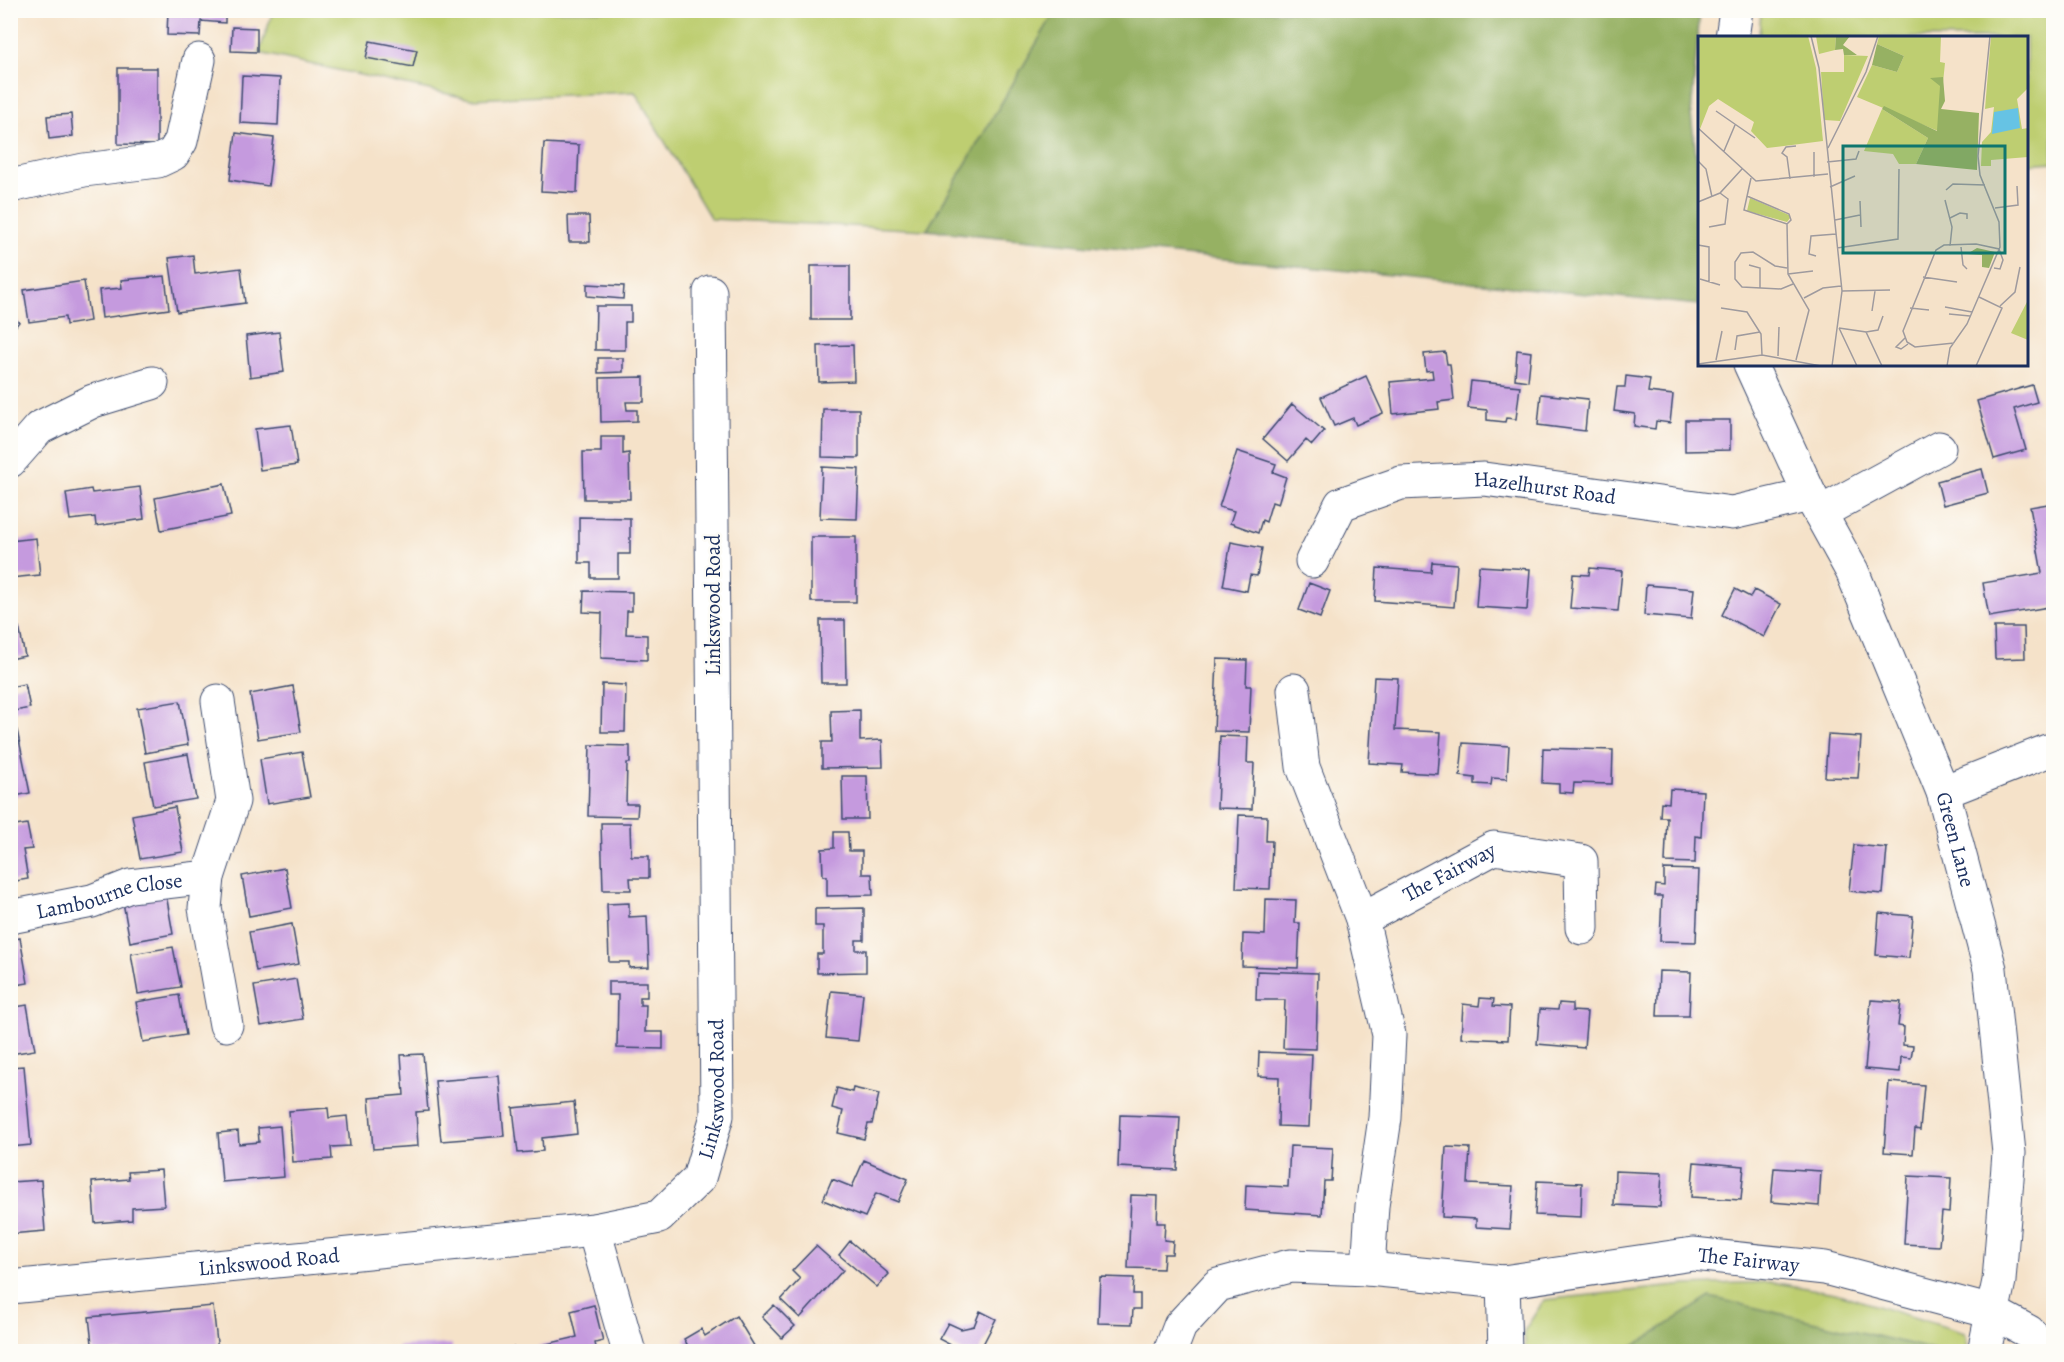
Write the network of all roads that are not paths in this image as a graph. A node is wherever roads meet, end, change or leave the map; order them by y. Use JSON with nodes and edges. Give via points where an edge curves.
{"nodes":[{"id":1,"x":1736,"y":10,"type":"edge"},
{"id":2,"x":1732,"y":36,"type":"edge"},
{"id":3,"x":199,"y":60,"type":"dead end"},
{"id":4,"x":10,"y":186,"type":"edge"},
{"id":5,"x":710,"y":292,"type":"dead end"},
{"id":6,"x":1751,"y":366,"type":"edge"},
{"id":7,"x":152,"y":383,"type":"dead end"},
{"id":8,"x":1939,"y":448,"type":"dead end"},
{"id":9,"x":10,"y":461,"type":"edge"},
{"id":10,"x":1815,"y":504,"type":"junction"},
{"id":11,"x":1312,"y":561,"type":"dead end"},
{"id":12,"x":1294,"y":690,"type":"dead end"},
{"id":13,"x":218,"y":700,"type":"dead end"},
{"id":14,"x":2054,"y":751,"type":"edge"},
{"id":15,"x":1943,"y":792,"type":"junction"},
{"id":16,"x":208,"y":877,"type":"junction"},
{"id":17,"x":10,"y":916,"type":"edge"},
{"id":18,"x":1362,"y":919,"type":"junction"},
{"id":19,"x":1582,"y":928,"type":"dead end"},
{"id":20,"x":226,"y":1025,"type":"dead end"},
{"id":21,"x":594,"y":1230,"type":"junction"},
{"id":22,"x":1368,"y":1269,"type":"junction"},
{"id":23,"x":1503,"y":1282,"type":"junction"},
{"id":24,"x":10,"y":1287,"type":"edge"},
{"id":25,"x":1992,"y":1312,"type":"junction"},
{"id":26,"x":628,"y":1352,"type":"edge"},
{"id":27,"x":1170,"y":1352,"type":"edge"},
{"id":28,"x":1506,"y":1352,"type":"edge"},
{"id":29,"x":1984,"y":1352,"type":"edge"},
{"id":30,"x":2047,"y":1352,"type":"edge"}],
"edges":[{"from":1,"to":2,"type":"street"},
{"from":3,"to":4,"type":"street","via":[[180,141],[173,154],[158,161],[84,170]]},
{"from":5,"to":21,"type":"street","name":"Linkswood Road","via":[[717,1116],[699,1178],[659,1217]]},
{"from":6,"to":10,"type":"street","name":"Green Lane"},
{"from":7,"to":9,"type":"street","via":[[93,401],[39,428]]},
{"from":8,"to":10,"type":"street","name":"Hazelhurst Road"},
{"from":10,"to":11,"type":"street","name":"Hazelhurst Road","via":[[1732,513],[1484,479],[1401,483],[1341,504]]},
{"from":10,"to":15,"type":"street","name":"Green Lane","via":[[1852,571]]},
{"from":12,"to":18,"type":"street","via":[[1303,767]]},
{"from":13,"to":16,"type":"street","name":"Lambourne Close","via":[[234,801]]},
{"from":14,"to":15,"type":"street"},
{"from":15,"to":25,"type":"street","name":"Green Lane","via":[[1989,969],[2008,1141],[1999,1281]]},
{"from":16,"to":17,"type":"street","name":"Lambourne Close","via":[[130,885],[92,902]]},
{"from":16,"to":20,"type":"street","name":"Lambourne Close","via":[[205,908]]},
{"from":18,"to":19,"type":"street","name":"The Fairway","via":[[1494,848],[1581,861]]},
{"from":18,"to":22,"type":"street","via":[[1389,1035],[1385,1118],[1372,1206]]},
{"from":21,"to":24,"type":"street","name":"Linkswood Road"},
{"from":21,"to":26,"type":"street"},
{"from":22,"to":23,"type":"street","name":"The Fairway"},
{"from":22,"to":27,"type":"street","name":"The Fairway","via":[[1290,1266],[1218,1285],[1180,1326]]},
{"from":23,"to":25,"type":"street","name":"The Fairway","via":[[1693,1254],[1825,1268]]},
{"from":23,"to":28,"type":"street"},
{"from":25,"to":29,"type":"street","name":"Green Lane"},
{"from":25,"to":30,"type":"street","name":"The Fairway","via":[[2029,1332]]}]}
